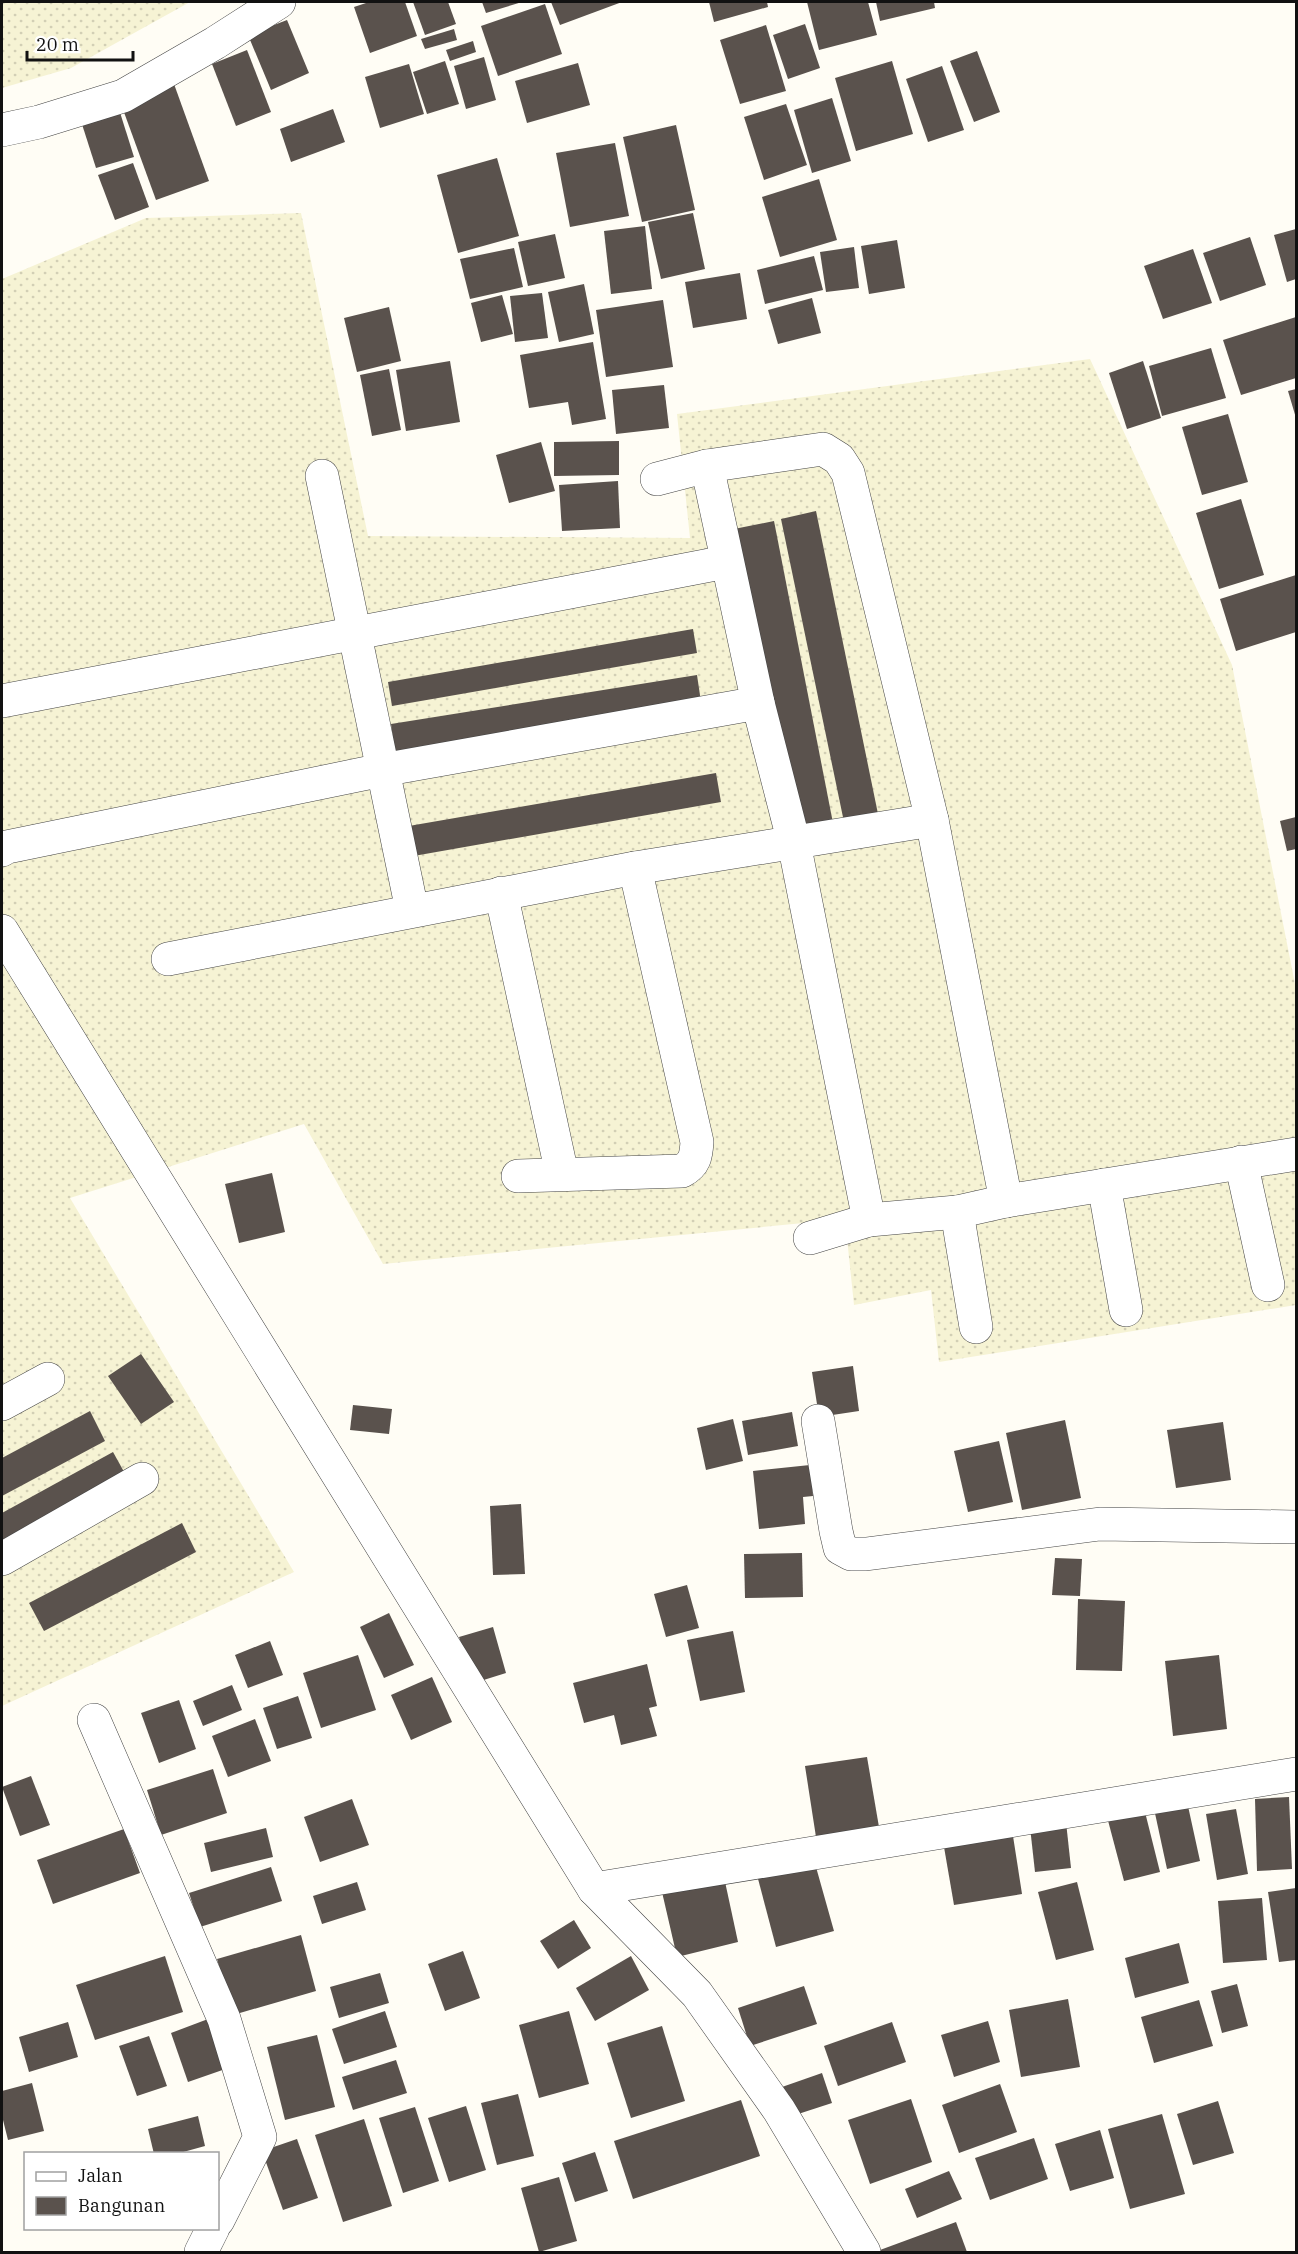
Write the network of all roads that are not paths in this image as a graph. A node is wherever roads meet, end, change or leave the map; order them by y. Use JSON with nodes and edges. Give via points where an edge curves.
{"nodes":[{"id":1,"x":279,"y":2,"type":"edge"},
{"id":2,"x":2,"y":130,"type":"edge"},
{"id":3,"x":707,"y":466,"type":"junction"},
{"id":4,"x":322,"y":477,"type":"dead end"},
{"id":5,"x":657,"y":479,"type":"dead end"},
{"id":6,"x":726,"y":562,"type":"junction"},
{"id":7,"x":355,"y":633,"type":"junction"},
{"id":8,"x":2,"y":701,"type":"edge"},
{"id":9,"x":758,"y":703,"type":"junction"},
{"id":10,"x":382,"y":770,"type":"junction"},
{"id":11,"x":932,"y":820,"type":"junction"},
{"id":12,"x":794,"y":843,"type":"junction"},
{"id":13,"x":3,"y":844,"type":"edge"},
{"id":14,"x":635,"y":868,"type":"junction"},
{"id":15,"x":501,"y":893,"type":"junction"},
{"id":16,"x":412,"y":910,"type":"junction"},
{"id":17,"x":2,"y":932,"type":"edge"},
{"id":18,"x":168,"y":959,"type":"dead end"},
{"id":19,"x":1296,"y":1154,"type":"edge"},
{"id":20,"x":1241,"y":1162,"type":"junction"},
{"id":21,"x":562,"y":1174,"type":"junction"},
{"id":22,"x":518,"y":1176,"type":"dead end"},
{"id":23,"x":1104,"y":1185,"type":"junction"},
{"id":24,"x":1006,"y":1201,"type":"junction"},
{"id":25,"x":957,"y":1212,"type":"junction"},
{"id":26,"x":869,"y":1220,"type":"junction"},
{"id":27,"x":810,"y":1238,"type":"dead end"},
{"id":28,"x":1268,"y":1284,"type":"dead end"},
{"id":29,"x":1126,"y":1310,"type":"dead end"},
{"id":30,"x":976,"y":1328,"type":"dead end"},
{"id":31,"x":48,"y":1379,"type":"dead end"},
{"id":32,"x":2,"y":1404,"type":"edge"},
{"id":33,"x":818,"y":1421,"type":"dead end"},
{"id":34,"x":142,"y":1479,"type":"dead end"},
{"id":35,"x":1296,"y":1527,"type":"edge"},
{"id":36,"x":2,"y":1560,"type":"edge"},
{"id":37,"x":94,"y":1720,"type":"dead end"},
{"id":38,"x":1296,"y":1774,"type":"edge"},
{"id":39,"x":594,"y":1889,"type":"junction"},
{"id":40,"x":219,"y":2218,"type":"edge"},
{"id":41,"x":212,"y":2230,"type":"edge"},
{"id":42,"x":201,"y":2253,"type":"edge"},
{"id":43,"x":864,"y":2253,"type":"edge"}],
"edges":[{"from":1,"to":2,"type":"street","via":[[123,96]]},
{"from":3,"to":5,"type":"street"},
{"from":3,"to":6,"type":"street"},
{"from":3,"to":11,"type":"street","via":[[823,449],[839,459],[848,474]]},
{"from":4,"to":7,"type":"street"},
{"from":6,"to":7,"type":"street"},
{"from":6,"to":9,"type":"street"},
{"from":7,"to":8,"type":"street"},
{"from":7,"to":10,"type":"street"},
{"from":9,"to":10,"type":"street"},
{"from":9,"to":12,"type":"street"},
{"from":10,"to":13,"type":"street"},
{"from":10,"to":16,"type":"street"},
{"from":11,"to":12,"type":"street"},
{"from":11,"to":24,"type":"street"},
{"from":12,"to":14,"type":"street"},
{"from":12,"to":26,"type":"street"},
{"from":14,"to":15,"type":"street"},
{"from":14,"to":21,"type":"street","via":[[697,1142],[696,1156],[692,1166],[682,1171]]},
{"from":15,"to":16,"type":"street"},
{"from":15,"to":21,"type":"street"},
{"from":16,"to":18,"type":"street"},
{"from":17,"to":39,"type":"street"},
{"from":19,"to":20,"type":"street"},
{"from":20,"to":23,"type":"street"},
{"from":20,"to":28,"type":"street"},
{"from":21,"to":22,"type":"street"},
{"from":23,"to":24,"type":"street"},
{"from":23,"to":29,"type":"street"},
{"from":24,"to":25,"type":"street"},
{"from":25,"to":26,"type":"street"},
{"from":25,"to":30,"type":"street"},
{"from":26,"to":27,"type":"street"},
{"from":31,"to":32,"type":"street"},
{"from":33,"to":35,"type":"street","via":[[840,1548],[851,1554],[1100,1524]]},
{"from":34,"to":36,"type":"street"},
{"from":37,"to":40,"type":"street","via":[[224,2019],[260,2136]]},
{"from":38,"to":39,"type":"street"},
{"from":39,"to":43,"type":"street","via":[[697,1994],[779,2110]]},
{"from":41,"to":42,"type":"street"}]}
